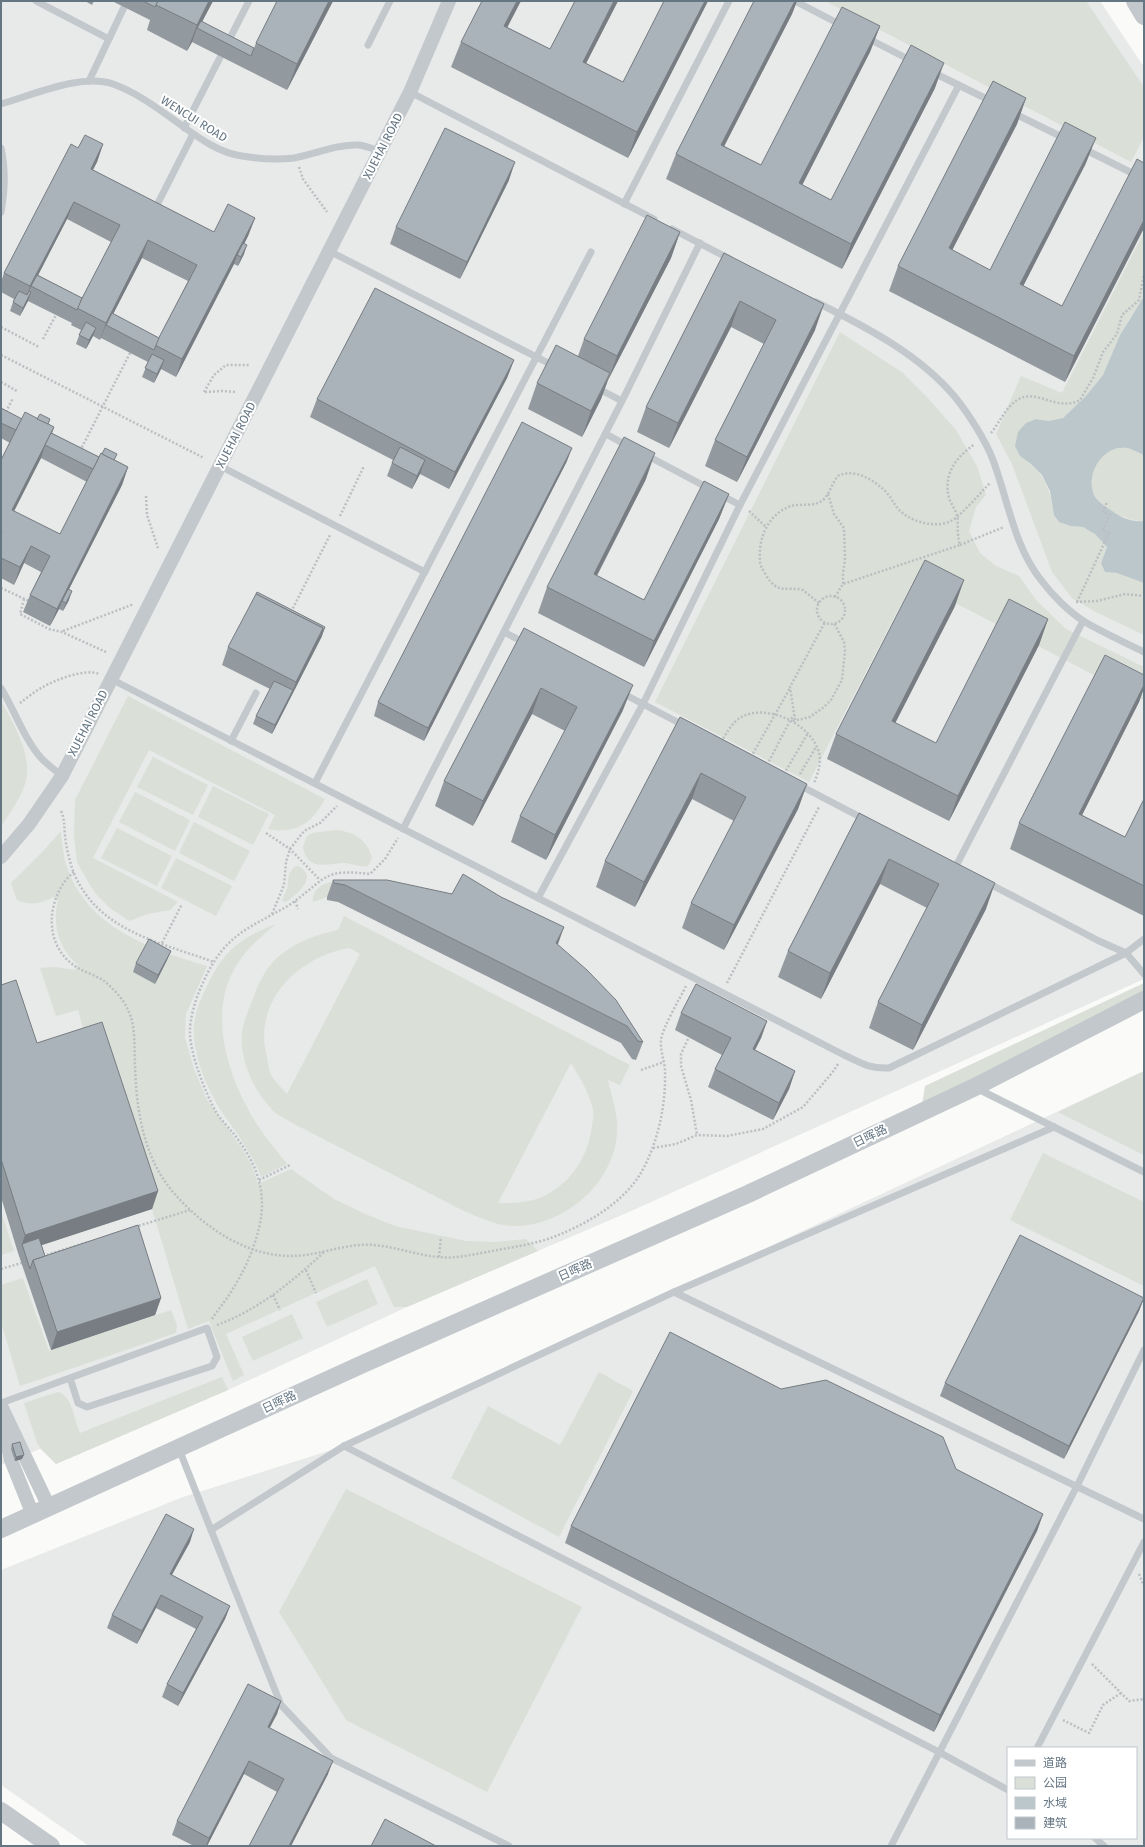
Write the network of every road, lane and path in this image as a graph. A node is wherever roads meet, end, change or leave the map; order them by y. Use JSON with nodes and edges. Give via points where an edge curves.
{"nodes":[{"id":1,"x":36,"y":1,"type":"edge"},
{"id":2,"x":127,"y":1,"type":"edge"},
{"id":3,"x":249,"y":1,"type":"edge"},
{"id":4,"x":390,"y":1,"type":"edge"},
{"id":5,"x":449,"y":1,"type":"edge"},
{"id":6,"x":729,"y":1,"type":"edge"},
{"id":7,"x":795,"y":1,"type":"edge"},
{"id":8,"x":1135,"y":1,"type":"edge"},
{"id":9,"x":1144,"y":16,"type":"edge"},
{"id":10,"x":109,"y":39,"type":"junction"},
{"id":11,"x":368,"y":45,"type":"dead end"},
{"id":12,"x":89,"y":81,"type":"junction"},
{"id":13,"x":959,"y":86,"type":"junction"},
{"id":14,"x":410,"y":92,"type":"junction"},
{"id":15,"x":1,"y":104,"type":"edge"},
{"id":16,"x":184,"y":128,"type":"junction"},
{"id":17,"x":193,"y":134,"type":"junction"},
{"id":18,"x":1,"y":148,"type":"edge"},
{"id":19,"x":380,"y":151,"type":"junction"},
{"id":20,"x":295,"y":157,"type":"junction"},
{"id":21,"x":1144,"y":179,"type":"edge"},
{"id":22,"x":624,"y":204,"type":"junction"},
{"id":23,"x":156,"y":207,"type":"edge"},
{"id":24,"x":1,"y":212,"type":"edge"},
{"id":25,"x":327,"y":212,"type":"dead end"},
{"id":26,"x":700,"y":243,"type":"junction"},
{"id":27,"x":329,"y":251,"type":"junction"},
{"id":28,"x":591,"y":252,"type":"dead end"},
{"id":29,"x":735,"y":261,"type":"edge"},
{"id":30,"x":1144,"y":274,"type":"edge"},
{"id":31,"x":811,"y":300,"type":"edge"},
{"id":32,"x":839,"y":314,"type":"junction"},
{"id":33,"x":56,"y":315,"type":"dead end"},
{"id":34,"x":1,"y":327,"type":"edge"},
{"id":35,"x":43,"y":339,"type":"dead end"},
{"id":36,"x":39,"y":347,"type":"dead end"},
{"id":37,"x":130,"y":353,"type":"dead end"},
{"id":38,"x":1,"y":355,"type":"edge"},
{"id":39,"x":537,"y":357,"type":"junction"},
{"id":40,"x":250,"y":365,"type":"dead end"},
{"id":41,"x":563,"y":371,"type":"edge"},
{"id":42,"x":1,"y":382,"type":"edge"},
{"id":43,"x":590,"y":384,"type":"edge"},
{"id":44,"x":17,"y":391,"type":"dead end"},
{"id":45,"x":236,"y":392,"type":"dead end"},
{"id":46,"x":13,"y":398,"type":"dead end"},
{"id":47,"x":622,"y":401,"type":"junction"},
{"id":48,"x":103,"y":407,"type":"junction"},
{"id":49,"x":4,"y":417,"type":"edge"},
{"id":50,"x":606,"y":434,"type":"junction"},
{"id":51,"x":983,"y":440,"type":"junction"},
{"id":52,"x":634,"y":449,"type":"edge"},
{"id":53,"x":641,"y":452,"type":"edge"},
{"id":54,"x":78,"y":455,"type":"edge"},
{"id":55,"x":204,"y":458,"type":"dead end"},
{"id":56,"x":220,"y":466,"type":"junction"},
{"id":57,"x":364,"y":466,"type":"dead end"},
{"id":58,"x":998,"y":476,"type":"junction"},
{"id":59,"x":828,"y":493,"type":"junction"},
{"id":60,"x":146,"y":496,"type":"dead end"},
{"id":61,"x":1107,"y":502,"type":"dead end"},
{"id":62,"x":740,"y":505,"type":"junction"},
{"id":63,"x":958,"y":516,"type":"junction"},
{"id":64,"x":1012,"y":523,"type":"junction"},
{"id":65,"x":335,"y":525,"type":"junction"},
{"id":66,"x":766,"y":527,"type":"junction"},
{"id":67,"x":960,"y":545,"type":"junction"},
{"id":68,"x":158,"y":548,"type":"dead end"},
{"id":69,"x":425,"y":572,"type":"junction"},
{"id":70,"x":843,"y":584,"type":"junction"},
{"id":71,"x":1,"y":588,"type":"edge"},
{"id":72,"x":1144,"y":596,"type":"edge"},
{"id":73,"x":835,"y":597,"type":"junction"},
{"id":74,"x":24,"y":599,"type":"junction"},
{"id":75,"x":29,"y":601,"type":"edge"},
{"id":76,"x":151,"y":601,"type":"junction"},
{"id":77,"x":1077,"y":602,"type":"junction"},
{"id":78,"x":819,"y":603,"type":"junction"},
{"id":79,"x":1067,"y":607,"type":"junction"},
{"id":80,"x":289,"y":616,"type":"edge"},
{"id":81,"x":1083,"y":621,"type":"junction"},
{"id":82,"x":825,"y":622,"type":"junction"},
{"id":83,"x":834,"y":623,"type":"junction"},
{"id":84,"x":62,"y":632,"type":"junction"},
{"id":85,"x":504,"y":632,"type":"junction"},
{"id":86,"x":532,"y":647,"type":"edge"},
{"id":87,"x":106,"y":652,"type":"dead end"},
{"id":88,"x":1144,"y":652,"type":"edge"},
{"id":89,"x":111,"y":679,"type":"junction"},
{"id":90,"x":790,"y":687,"type":"junction"},
{"id":91,"x":1,"y":688,"type":"edge"},
{"id":92,"x":615,"y":690,"type":"edge"},
{"id":93,"x":256,"y":692,"type":"dead end"},
{"id":94,"x":643,"y":704,"type":"junction"},
{"id":95,"x":14,"y":708,"type":"junction"},
{"id":96,"x":793,"y":720,"type":"junction"},
{"id":97,"x":692,"y":730,"type":"edge"},
{"id":98,"x":808,"y":733,"type":"junction"},
{"id":99,"x":231,"y":740,"type":"junction"},
{"id":100,"x":720,"y":744,"type":"edge"},
{"id":101,"x":817,"y":747,"type":"junction"},
{"id":102,"x":750,"y":760,"type":"edge"},
{"id":103,"x":765,"y":768,"type":"edge"},
{"id":104,"x":62,"y":776,"type":"junction"},
{"id":105,"x":782,"y":777,"type":"joint"},
{"id":106,"x":315,"y":783,"type":"junction"},
{"id":107,"x":795,"y":783,"type":"junction"},
{"id":108,"x":811,"y":791,"type":"junction"},
{"id":109,"x":824,"y":798,"type":"junction"},
{"id":110,"x":344,"y":799,"type":"junction"},
{"id":111,"x":61,"y":811,"type":"dead end"},
{"id":112,"x":872,"y":823,"type":"edge"},
{"id":113,"x":403,"y":829,"type":"junction"},
{"id":114,"x":266,"y":833,"type":"dead end"},
{"id":115,"x":290,"y":848,"type":"junction"},
{"id":116,"x":1,"y":857,"type":"edge"},
{"id":117,"x":956,"y":866,"type":"edge"},
{"id":118,"x":74,"y":872,"type":"junction"},
{"id":119,"x":976,"y":877,"type":"edge"},
{"id":120,"x":320,"y":880,"type":"junction"},
{"id":121,"x":538,"y":898,"type":"junction"},
{"id":122,"x":295,"y":902,"type":"junction"},
{"id":123,"x":182,"y":904,"type":"dead end"},
{"id":124,"x":298,"y":909,"type":"dead end"},
{"id":125,"x":272,"y":914,"type":"junction"},
{"id":126,"x":1144,"y":939,"type":"edge"},
{"id":127,"x":162,"y":943,"type":"junction"},
{"id":128,"x":1126,"y":953,"type":"junction"},
{"id":129,"x":214,"y":962,"type":"junction"},
{"id":130,"x":1144,"y":974,"type":"edge"},
{"id":131,"x":691,"y":976,"type":"junction"},
{"id":132,"x":722,"y":992,"type":"junction"},
{"id":133,"x":1144,"y":1000,"type":"edge"},
{"id":134,"x":688,"y":1040,"type":"dead end"},
{"id":135,"x":844,"y":1055,"type":"junction"},
{"id":136,"x":664,"y":1062,"type":"junction"},
{"id":137,"x":641,"y":1070,"type":"dead end"},
{"id":138,"x":975,"y":1087,"type":"junction"},
{"id":139,"x":1054,"y":1126,"type":"junction"},
{"id":140,"x":697,"y":1135,"type":"junction"},
{"id":141,"x":653,"y":1148,"type":"junction"},
{"id":142,"x":290,"y":1165,"type":"dead end"},
{"id":143,"x":1144,"y":1172,"type":"edge"},
{"id":144,"x":259,"y":1180,"type":"junction"},
{"id":145,"x":190,"y":1210,"type":"junction"},
{"id":146,"x":130,"y":1228,"type":"edge"},
{"id":147,"x":442,"y":1237,"type":"dead end"},
{"id":148,"x":94,"y":1240,"type":"edge"},
{"id":149,"x":252,"y":1249,"type":"junction"},
{"id":150,"x":325,"y":1251,"type":"junction"},
{"id":151,"x":49,"y":1254,"type":"junction"},
{"id":152,"x":439,"y":1257,"type":"junction"},
{"id":153,"x":36,"y":1258,"type":"edge"},
{"id":154,"x":29,"y":1260,"type":"edge"},
{"id":155,"x":52,"y":1261,"type":"edge"},
{"id":156,"x":1,"y":1269,"type":"edge"},
{"id":157,"x":306,"y":1269,"type":"junction"},
{"id":158,"x":674,"y":1292,"type":"junction"},
{"id":159,"x":316,"y":1293,"type":"dead end"},
{"id":160,"x":273,"y":1295,"type":"junction"},
{"id":161,"x":280,"y":1310,"type":"dead end"},
{"id":162,"x":207,"y":1328,"type":"junction"},
{"id":163,"x":1144,"y":1350,"type":"edge"},
{"id":164,"x":70,"y":1378,"type":"junction"},
{"id":165,"x":1,"y":1403,"type":"edge"},
{"id":166,"x":1,"y":1406,"type":"edge"},
{"id":167,"x":1,"y":1411,"type":"edge"},
{"id":168,"x":344,"y":1446,"type":"junction"},
{"id":169,"x":179,"y":1448,"type":"junction"},
{"id":170,"x":1077,"y":1486,"type":"junction"},
{"id":171,"x":41,"y":1511,"type":"junction"},
{"id":172,"x":1144,"y":1519,"type":"edge"},
{"id":173,"x":1,"y":1529,"type":"edge"},
{"id":174,"x":211,"y":1530,"type":"junction"},
{"id":175,"x":1144,"y":1542,"type":"edge"},
{"id":176,"x":1085,"y":1656,"type":"junction"},
{"id":177,"x":1121,"y":1693,"type":"junction"},
{"id":178,"x":1144,"y":1699,"type":"edge"},
{"id":179,"x":1054,"y":1715,"type":"junction"},
{"id":180,"x":1038,"y":1747,"type":"edge"},
{"id":181,"x":939,"y":1752,"type":"junction"},
{"id":182,"x":1007,"y":1789,"type":"edge"},
{"id":183,"x":1,"y":1811,"type":"edge"},
{"id":184,"x":1096,"y":1839,"type":"edge"},
{"id":185,"x":51,"y":1846,"type":"edge"},
{"id":186,"x":509,"y":1846,"type":"edge"},
{"id":187,"x":891,"y":1846,"type":"edge"},
{"id":188,"x":1104,"y":1846,"type":"edge"}],
"edges":[{"from":1,"to":10,"type":"lane"},
{"from":2,"to":10,"type":"lane"},
{"from":3,"to":16,"type":"lane"},
{"from":4,"to":11,"type":"lane"},
{"from":5,"to":14,"type":"street","name":"XUEHAI ROAD"},
{"from":6,"to":22,"type":"lane"},
{"from":7,"to":13,"type":"lane"},
{"from":8,"to":9,"type":"street"},
{"from":10,"to":12,"type":"lane"},
{"from":12,"to":15,"type":"lane","name":"WENCUI ROAD","via":[[63,85]]},
{"from":12,"to":16,"type":"lane","name":"WENCUI ROAD","via":[[112,84],[127,90]]},
{"from":13,"to":21,"type":"lane"},
{"from":13,"to":32,"type":"lane"},
{"from":14,"to":19,"type":"street","name":"XUEHAI ROAD"},
{"from":14,"to":22,"type":"lane"},
{"from":16,"to":17,"type":"lane","name":"WENCUI ROAD"},
{"from":17,"to":20,"type":"lane","name":"WENCUI ROAD","via":[[223,151],[240,156],[270,160]]},
{"from":17,"to":23,"type":"lane"},
{"from":18,"to":24,"type":"lane","via":[[5,165]]},
{"from":19,"to":20,"type":"lane","name":"WENCUI ROAD","via":[[361,145],[346,146]]},
{"from":19,"to":27,"type":"street","name":"XUEHAI ROAD"},
{"from":20,"to":25,"type":"path","via":[[302,179]]},
{"from":22,"to":26,"type":"lane"},
{"from":26,"to":29,"type":"lane"},
{"from":26,"to":47,"type":"lane"},
{"from":27,"to":39,"type":"lane"},
{"from":27,"to":56,"type":"street","name":"XUEHAI ROAD"},
{"from":28,"to":39,"type":"lane"},
{"from":30,"to":51,"type":"path","via":[[1139,300],[1122,315],[1117,334],[1103,352],[1080,400],[1067,404],[1031,396],[1019,399]]},
{"from":31,"to":32,"type":"lane"},
{"from":32,"to":51,"type":"lane","via":[[887,340],[925,367],[956,398]]},
{"from":32,"to":62,"type":"lane"},
{"from":33,"to":35,"type":"path"},
{"from":34,"to":36,"type":"path"},
{"from":37,"to":48,"type":"path"},
{"from":38,"to":48,"type":"path"},
{"from":39,"to":41,"type":"lane"},
{"from":39,"to":69,"type":"lane"},
{"from":40,"to":45,"type":"path","via":[[226,365],[214,375],[204,392]]},
{"from":42,"to":44,"type":"path"},
{"from":43,"to":47,"type":"lane"},
{"from":46,"to":49,"type":"path"},
{"from":47,"to":50,"type":"lane"},
{"from":48,"to":54,"type":"path"},
{"from":48,"to":55,"type":"path"},
{"from":50,"to":52,"type":"lane"},
{"from":50,"to":85,"type":"lane"},
{"from":51,"to":58,"type":"lane"},
{"from":51,"to":63,"type":"path","via":[[960,459],[950,470],[947,479],[950,499]]},
{"from":53,"to":62,"type":"lane"},
{"from":56,"to":65,"type":"lane"},
{"from":56,"to":76,"type":"street","name":"XUEHAI ROAD"},
{"from":57,"to":65,"type":"path"},
{"from":58,"to":63,"type":"path"},
{"from":58,"to":64,"type":"lane"},
{"from":59,"to":63,"type":"path","via":[[838,476],[850,472],[868,478],[886,492],[897,508],[911,518],[936,524]]},
{"from":59,"to":66,"type":"path","via":[[818,503],[791,506],[769,521]]},
{"from":59,"to":70,"type":"path","via":[[834,514],[844,528]]},
{"from":60,"to":68,"type":"path","via":[[147,516]]},
{"from":61,"to":77,"type":"path","via":[[1102,512],[1110,515],[1102,530],[1109,533]]},
{"from":62,"to":66,"type":"path"},
{"from":62,"to":94,"type":"lane"},
{"from":63,"to":67,"type":"path","via":[[957,535]]},
{"from":64,"to":67,"type":"path"},
{"from":64,"to":79,"type":"lane","via":[[1023,551],[1040,580]]},
{"from":65,"to":69,"type":"lane"},
{"from":65,"to":80,"type":"path"},
{"from":66,"to":78,"type":"path","via":[[762,536],[760,564],[771,582],[783,589],[803,590]]},
{"from":67,"to":70,"type":"path"},
{"from":69,"to":106,"type":"lane"},
{"from":70,"to":73,"type":"path"},
{"from":71,"to":74,"type":"path"},
{"from":72,"to":77,"type":"path","via":[[1125,594],[1097,601]]},
{"from":73,"to":78,"type":"path","via":[[826,597]]},
{"from":73,"to":83,"type":"path","via":[[842,602],[844,610],[841,618]]},
{"from":74,"to":75,"type":"path"},
{"from":74,"to":84,"type":"path","via":[[20,614],[49,629]]},
{"from":76,"to":84,"type":"path","via":[[128,605]]},
{"from":76,"to":89,"type":"street","name":"XUEHAI ROAD"},
{"from":77,"to":79,"type":"path"},
{"from":78,"to":82,"type":"path","via":[[818,616]]},
{"from":79,"to":81,"type":"lane"},
{"from":81,"to":88,"type":"lane"},
{"from":81,"to":117,"type":"lane"},
{"from":82,"to":83,"type":"path"},
{"from":82,"to":90,"type":"path"},
{"from":83,"to":96,"type":"path","via":[[844,642],[842,680],[824,707],[810,717]]},
{"from":84,"to":87,"type":"path"},
{"from":85,"to":86,"type":"lane"},
{"from":85,"to":113,"type":"lane"},
{"from":89,"to":95,"type":"path","via":[[87,672],[72,676],[42,687]]},
{"from":89,"to":99,"type":"lane"},
{"from":89,"to":104,"type":"street","name":"XUEHAI ROAD"},
{"from":90,"to":96,"type":"path","via":[[795,715]]},
{"from":90,"to":102,"type":"path"},
{"from":91,"to":95,"type":"lane"},
{"from":92,"to":94,"type":"lane"},
{"from":93,"to":99,"type":"lane"},
{"from":94,"to":97,"type":"lane"},
{"from":94,"to":121,"type":"lane"},
{"from":95,"to":104,"type":"lane","via":[[30,743],[42,759]]},
{"from":96,"to":98,"type":"path"},
{"from":96,"to":100,"type":"path","via":[[772,714],[749,714],[730,726]]},
{"from":96,"to":103,"type":"path"},
{"from":98,"to":101,"type":"path"},
{"from":98,"to":105,"type":"path"},
{"from":99,"to":106,"type":"lane"},
{"from":101,"to":107,"type":"path"},
{"from":101,"to":108,"type":"path","via":[[820,759],[818,774]]},
{"from":104,"to":116,"type":"street","name":"XUEHAI ROAD"},
{"from":105,"to":107,"type":"lane"},
{"from":106,"to":110,"type":"lane"},
{"from":107,"to":108,"type":"lane"},
{"from":108,"to":109,"type":"lane"},
{"from":109,"to":112,"type":"lane"},
{"from":109,"to":132,"type":"path"},
{"from":110,"to":113,"type":"lane"},
{"from":110,"to":115,"type":"path","via":[[320,823],[304,831]]},
{"from":111,"to":118,"type":"path","via":[[68,857]]},
{"from":113,"to":120,"type":"path","via":[[385,859],[370,874],[336,872]]},
{"from":113,"to":121,"type":"lane"},
{"from":114,"to":115,"type":"path"},
{"from":115,"to":120,"type":"path"},
{"from":115,"to":125,"type":"path","via":[[284,885]]},
{"from":118,"to":127,"type":"path","via":[[82,888],[104,914],[127,929]]},
{"from":118,"to":145,"type":"path","via":[[60,889],[53,906],[54,938],[59,951],[68,961],[104,981],[128,1010],[133,1027],[138,1102],[149,1150],[158,1172]]},
{"from":119,"to":128,"type":"lane"},
{"from":120,"to":122,"type":"path"},
{"from":121,"to":131,"type":"lane"},
{"from":122,"to":124,"type":"path"},
{"from":122,"to":125,"type":"path"},
{"from":123,"to":127,"type":"path"},
{"from":125,"to":129,"type":"path","via":[[242,932],[228,944]]},
{"from":126,"to":128,"type":"lane"},
{"from":127,"to":129,"type":"path"},
{"from":128,"to":130,"type":"lane"},
{"from":128,"to":135,"type":"lane","via":[[889,1068],[876,1069]]},
{"from":129,"to":144,"type":"path","via":[[197,1000],[191,1018],[190,1034],[208,1096],[217,1114],[247,1152]]},
{"from":131,"to":132,"type":"lane"},
{"from":131,"to":136,"type":"path","via":[[661,1038]]},
{"from":132,"to":135,"type":"lane"},
{"from":133,"to":138,"type":"street","name":"日晖路"},
{"from":134,"to":140,"type":"path","via":[[680,1054],[681,1066],[691,1100]]},
{"from":135,"to":140,"type":"path","via":[[803,1107],[782,1120],[763,1129],[727,1136]]},
{"from":136,"to":137,"type":"path"},
{"from":136,"to":141,"type":"path","via":[[662,1107]]},
{"from":138,"to":139,"type":"lane"},
{"from":138,"to":169,"type":"street","name":"日晖路","via":[[748,1194]]},
{"from":139,"to":143,"type":"lane"},
{"from":139,"to":158,"type":"lane"},
{"from":140,"to":141,"type":"path","via":[[676,1144]]},
{"from":141,"to":152,"type":"path","via":[[638,1178],[620,1198],[599,1215],[555,1237],[522,1246],[465,1257]]},
{"from":142,"to":144,"type":"path"},
{"from":144,"to":149,"type":"path","via":[[262,1205]]},
{"from":145,"to":146,"type":"path"},
{"from":145,"to":149,"type":"path","via":[[220,1234]]},
{"from":147,"to":152,"type":"path"},
{"from":148,"to":151,"type":"path"},
{"from":149,"to":150,"type":"path","via":[[290,1256]]},
{"from":149,"to":162,"type":"path","via":[[234,1287]]},
{"from":150,"to":152,"type":"path","via":[[358,1244]]},
{"from":150,"to":157,"type":"path"},
{"from":151,"to":153,"type":"path"},
{"from":151,"to":155,"type":"path"},
{"from":154,"to":156,"type":"path"},
{"from":157,"to":159,"type":"path"},
{"from":157,"to":160,"type":"path"},
{"from":158,"to":168,"type":"lane"},
{"from":158,"to":170,"type":"lane"},
{"from":160,"to":161,"type":"path"},
{"from":160,"to":162,"type":"path","via":[[234,1318]]},
{"from":162,"to":164,"type":"lane"},
{"from":162,"to":164,"type":"lane","via":[[217,1358],[212,1366],[86,1407],[78,1403]]},
{"from":163,"to":170,"type":"lane"},
{"from":164,"to":165,"type":"lane"},
{"from":166,"to":171,"type":"street"},
{"from":167,"to":171,"type":"street","via":[[11,1460]]},
{"from":168,"to":174,"type":"lane"},
{"from":168,"to":181,"type":"lane"},
{"from":169,"to":171,"type":"street","name":"日晖路"},
{"from":169,"to":174,"type":"lane"},
{"from":170,"to":172,"type":"lane"},
{"from":170,"to":181,"type":"lane"},
{"from":171,"to":173,"type":"street","name":"日晖路"},
{"from":174,"to":186,"type":"lane","via":[[281,1705],[331,1758]]},
{"from":175,"to":176,"type":"lane"},
{"from":176,"to":177,"type":"path"},
{"from":176,"to":179,"type":"lane"},
{"from":177,"to":178,"type":"path","via":[[1129,1701]]},
{"from":177,"to":179,"type":"path","via":[[1103,1705],[1089,1733]]},
{"from":179,"to":180,"type":"lane"},
{"from":181,"to":182,"type":"lane"},
{"from":181,"to":187,"type":"lane"},
{"from":183,"to":185,"type":"street"},
{"from":184,"to":188,"type":"lane"}]}
